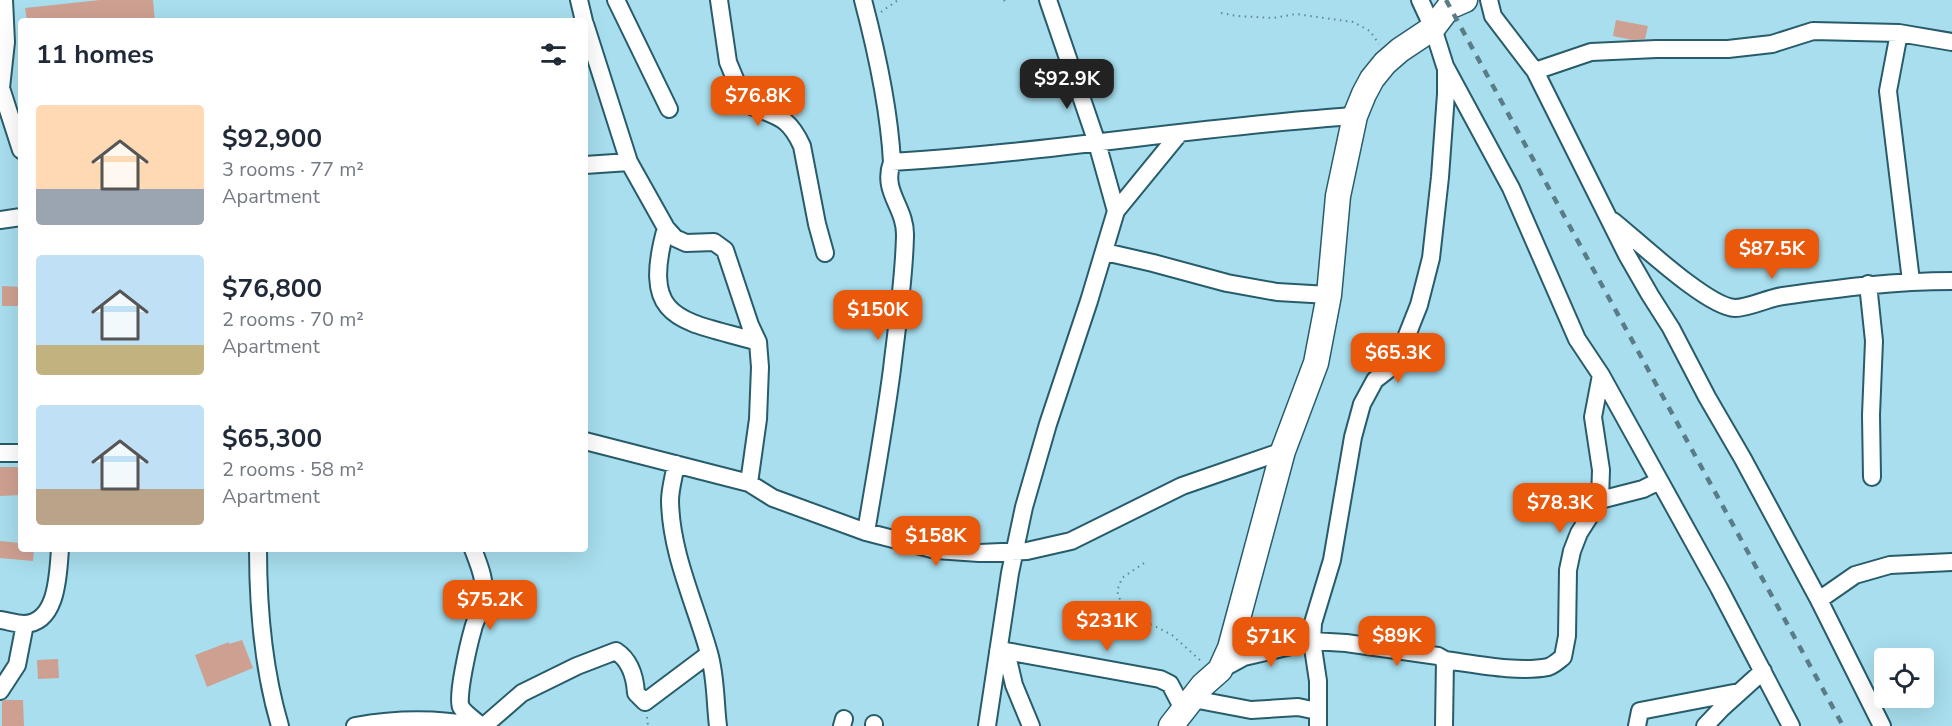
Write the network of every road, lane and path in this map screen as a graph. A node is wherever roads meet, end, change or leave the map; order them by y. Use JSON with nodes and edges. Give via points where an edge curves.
{"nodes":[{"id":1,"x":4,"y":0,"type":"edge"},
{"id":2,"x":615,"y":0,"type":"edge"},
{"id":3,"x":719,"y":0,"type":"edge"},
{"id":4,"x":863,"y":0,"type":"edge"},
{"id":5,"x":898,"y":0,"type":"edge"},
{"id":6,"x":1004,"y":0,"type":"edge"},
{"id":7,"x":1048,"y":0,"type":"edge"},
{"id":8,"x":1420,"y":0,"type":"edge"},
{"id":9,"x":1464,"y":0,"type":"edge"},
{"id":10,"x":1489,"y":0,"type":"edge"},
{"id":11,"x":1007,"y":5,"type":"dead end"},
{"id":12,"x":1221,"y":13,"type":"dead end"},
{"id":13,"x":588,"y":20,"type":"edge"},
{"id":14,"x":868,"y":20,"type":"junction"},
{"id":15,"x":1433,"y":28,"type":"junction"},
{"id":16,"x":1899,"y":33,"type":"junction"},
{"id":17,"x":1952,"y":42,"type":"edge"},
{"id":18,"x":1389,"y":59,"type":"junction"},
{"id":19,"x":1445,"y":66,"type":"junction"},
{"id":20,"x":1535,"y":71,"type":"junction"},
{"id":21,"x":669,"y":109,"type":"dead end"},
{"id":22,"x":1356,"y":116,"type":"junction"},
{"id":23,"x":1179,"y":134,"type":"junction"},
{"id":24,"x":18,"y":141,"type":"edge"},
{"id":25,"x":1097,"y":143,"type":"junction"},
{"id":26,"x":629,"y":162,"type":"junction"},
{"id":27,"x":892,"y":162,"type":"junction"},
{"id":28,"x":588,"y":165,"type":"edge"},
{"id":29,"x":1116,"y":211,"type":"junction"},
{"id":30,"x":18,"y":217,"type":"edge"},
{"id":31,"x":1610,"y":218,"type":"junction"},
{"id":32,"x":0,"y":220,"type":"edge"},
{"id":33,"x":666,"y":228,"type":"junction"},
{"id":34,"x":1105,"y":252,"type":"junction"},
{"id":35,"x":825,"y":253,"type":"dead end"},
{"id":36,"x":1911,"y":281,"type":"junction"},
{"id":37,"x":1952,"y":281,"type":"edge"},
{"id":38,"x":1868,"y":284,"type":"junction"},
{"id":39,"x":1329,"y":295,"type":"junction"},
{"id":40,"x":759,"y":342,"type":"junction"},
{"id":41,"x":1601,"y":375,"type":"junction"},
{"id":42,"x":588,"y":442,"type":"edge"},
{"id":43,"x":1283,"y":451,"type":"junction"},
{"id":44,"x":0,"y":453,"type":"edge"},
{"id":45,"x":18,"y":453,"type":"edge"},
{"id":46,"x":676,"y":464,"type":"junction"},
{"id":47,"x":1872,"y":477,"type":"dead end"},
{"id":48,"x":1659,"y":481,"type":"junction"},
{"id":49,"x":749,"y":483,"type":"junction"},
{"id":50,"x":1600,"y":500,"type":"junction"},
{"id":51,"x":866,"y":532,"type":"junction"},
{"id":52,"x":60,"y":552,"type":"edge"},
{"id":53,"x":258,"y":552,"type":"edge"},
{"id":54,"x":474,"y":552,"type":"edge"},
{"id":55,"x":1014,"y":552,"type":"junction"},
{"id":56,"x":1952,"y":562,"type":"edge"},
{"id":57,"x":1144,"y":563,"type":"dead end"},
{"id":58,"x":1818,"y":600,"type":"junction"},
{"id":59,"x":0,"y":620,"type":"edge"},
{"id":60,"x":25,"y":624,"type":"junction"},
{"id":61,"x":1312,"y":641,"type":"junction"},
{"id":62,"x":1002,"y":651,"type":"junction"},
{"id":63,"x":709,"y":654,"type":"junction"},
{"id":64,"x":1445,"y":660,"type":"junction"},
{"id":65,"x":1763,"y":671,"type":"junction"},
{"id":66,"x":1218,"y":672,"type":"junction"},
{"id":67,"x":0,"y":691,"type":"edge"},
{"id":68,"x":1739,"y":692,"type":"junction"},
{"id":69,"x":1182,"y":711,"type":"edge"},
{"id":70,"x":1317,"y":718,"type":"edge"},
{"id":71,"x":280,"y":726,"type":"edge"},
{"id":72,"x":355,"y":726,"type":"edge"},
{"id":73,"x":476,"y":726,"type":"edge"},
{"id":74,"x":483,"y":726,"type":"edge"},
{"id":75,"x":718,"y":726,"type":"edge"},
{"id":76,"x":987,"y":726,"type":"edge"},
{"id":77,"x":1031,"y":726,"type":"edge"},
{"id":78,"x":1444,"y":726,"type":"edge"},
{"id":79,"x":1637,"y":726,"type":"edge"},
{"id":80,"x":1705,"y":726,"type":"edge"},
{"id":81,"x":1791,"y":726,"type":"edge"},
{"id":82,"x":1882,"y":726,"type":"edge"}],
"edges":[{"from":1,"to":24,"type":"street","via":[[6,42],[1,88]]},
{"from":2,"to":21,"type":"street"},
{"from":3,"to":35,"type":"street","via":[[728,62],[745,104],[782,118],[802,146]]},
{"from":4,"to":14,"type":"street"},
{"from":5,"to":14,"type":"path"},
{"from":6,"to":11,"type":"path"},
{"from":7,"to":25,"type":"street"},
{"from":8,"to":15,"type":"street"},
{"from":9,"to":15,"type":"street","via":[[1449,7]]},
{"from":10,"to":20,"type":"street","via":[[1493,16]]},
{"from":12,"to":18,"type":"path","via":[[1273,18],[1296,14],[1353,22],[1370,31]]},
{"from":13,"to":26,"type":"street"},
{"from":14,"to":27,"type":"street","via":[[885,97]]},
{"from":15,"to":18,"type":"street"},
{"from":15,"to":19,"type":"street"},
{"from":16,"to":17,"type":"street"},
{"from":16,"to":20,"type":"street","via":[[1813,32],[1772,44],[1728,49],[1590,52]]},
{"from":16,"to":36,"type":"street","via":[[1888,91]]},
{"from":18,"to":22,"type":"street","via":[[1372,79]]},
{"from":19,"to":41,"type":"street","via":[[1511,188],[1577,339]]},
{"from":19,"to":61,"type":"street","via":[[1431,258],[1402,348],[1393,366],[1375,380],[1362,404]]},
{"from":20,"to":31,"type":"street"},
{"from":22,"to":23,"type":"street"},
{"from":22,"to":39,"type":"street","via":[[1338,196]]},
{"from":23,"to":25,"type":"street"},
{"from":23,"to":29,"type":"street"},
{"from":25,"to":27,"type":"street"},
{"from":25,"to":29,"type":"street"},
{"from":26,"to":28,"type":"street"},
{"from":26,"to":33,"type":"street"},
{"from":27,"to":51,"type":"street","via":[[889,187],[904,224],[902,285],[890,391]]},
{"from":29,"to":34,"type":"street"},
{"from":30,"to":32,"type":"street"},
{"from":31,"to":38,"type":"street","via":[[1682,279],[1709,298],[1734,308],[1776,297]]},
{"from":31,"to":58,"type":"street"},
{"from":33,"to":40,"type":"street","via":[[679,241],[714,242],[725,250]]},
{"from":33,"to":40,"type":"street","via":[[658,274],[663,300],[691,323]]},
{"from":34,"to":39,"type":"street","via":[[1227,283],[1277,292]]},
{"from":34,"to":55,"type":"street","via":[[1048,423]]},
{"from":36,"to":37,"type":"street"},
{"from":36,"to":38,"type":"street"},
{"from":38,"to":47,"type":"street","via":[[1874,341]]},
{"from":39,"to":43,"type":"street","via":[[1316,363]]},
{"from":40,"to":49,"type":"street","via":[[758,420]]},
{"from":41,"to":48,"type":"street"},
{"from":41,"to":50,"type":"street","via":[[1593,417],[1601,470]]},
{"from":42,"to":46,"type":"street"},
{"from":43,"to":55,"type":"street","via":[[1182,486],[1071,541]]},
{"from":43,"to":66,"type":"street","via":[[1234,632]]},
{"from":44,"to":45,"type":"street"},
{"from":46,"to":49,"type":"street"},
{"from":46,"to":63,"type":"street","via":[[670,499],[674,529],[690,598]]},
{"from":48,"to":50,"type":"street"},
{"from":48,"to":65,"type":"street"},
{"from":49,"to":51,"type":"street","via":[[783,502]]},
{"from":50,"to":64,"type":"street","via":[[1572,551],[1563,657],[1550,666],[1533,668]]},
{"from":51,"to":55,"type":"street","via":[[936,550]]},
{"from":52,"to":60,"type":"street","via":[[54,597],[38,620]]},
{"from":53,"to":71,"type":"street","via":[[258,602]]},
{"from":54,"to":74,"type":"street","via":[[484,586],[484,602],[473,628],[459,704]]},
{"from":55,"to":62,"type":"street"},
{"from":56,"to":58,"type":"street","via":[[1890,565],[1855,575]]},
{"from":57,"to":66,"type":"path","via":[[1122,578],[1118,591],[1122,605],[1172,635]]},
{"from":58,"to":82,"type":"street"},
{"from":59,"to":60,"type":"street"},
{"from":60,"to":67,"type":"street","via":[[17,665]]},
{"from":61,"to":64,"type":"street"},
{"from":61,"to":66,"type":"street","via":[[1244,657]]},
{"from":61,"to":70,"type":"street","via":[[1318,681]]},
{"from":62,"to":69,"type":"street","via":[[1166,681]]},
{"from":62,"to":76,"type":"street"},
{"from":62,"to":77,"type":"street"},
{"from":63,"to":74,"type":"street","via":[[645,702],[636,693],[627,662],[616,651],[522,693]]},
{"from":63,"to":75,"type":"street"},
{"from":64,"to":78,"type":"street"},
{"from":65,"to":68,"type":"street"},
{"from":65,"to":81,"type":"street"},
{"from":66,"to":69,"type":"street"},
{"from":68,"to":79,"type":"street","via":[[1640,711]]},
{"from":68,"to":80,"type":"street"},
{"from":69,"to":70,"type":"street","via":[[1298,707]]},
{"from":72,"to":73,"type":"street","via":[[387,721]]}]}
